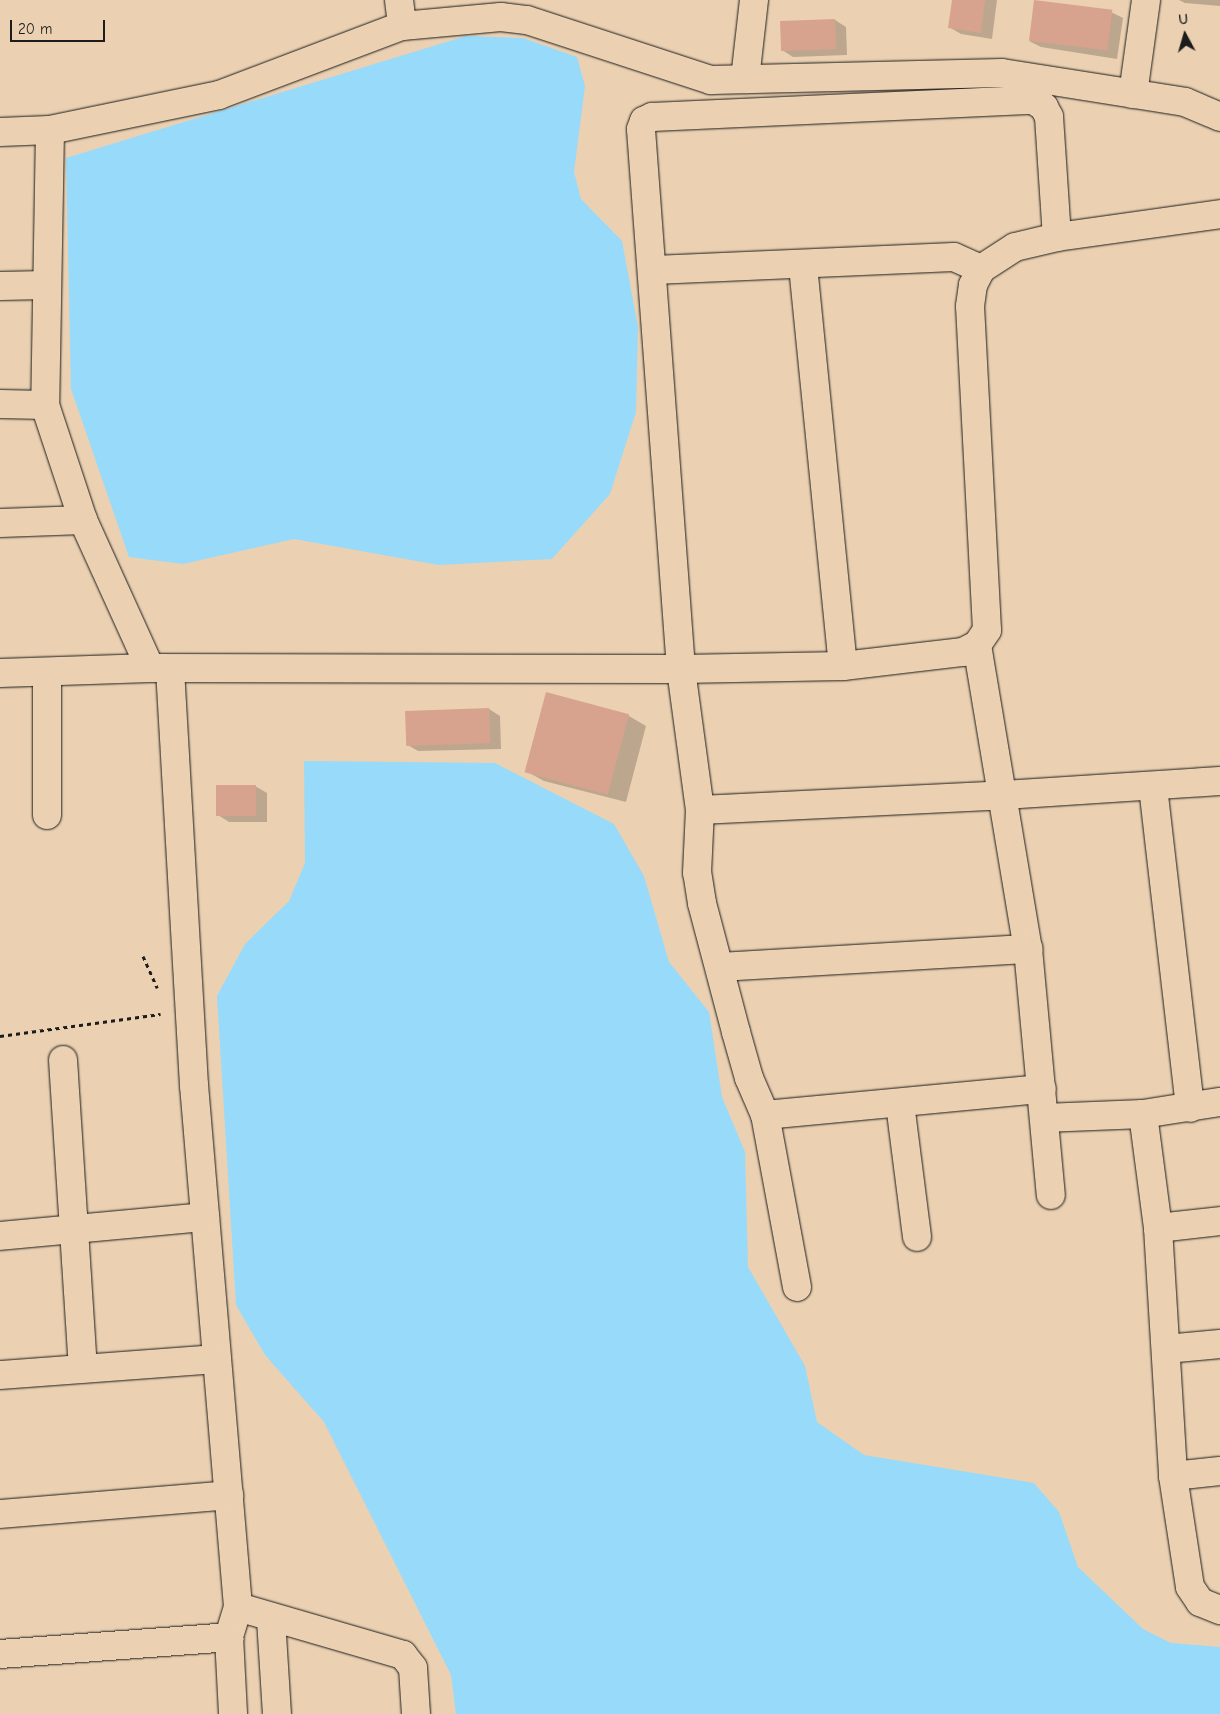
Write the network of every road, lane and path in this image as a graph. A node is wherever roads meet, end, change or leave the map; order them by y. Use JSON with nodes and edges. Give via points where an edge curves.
{"nodes":[{"id":1,"x":754,"y":0,"type":"edge"},
{"id":2,"x":1146,"y":0,"type":"edge"},
{"id":3,"x":400,"y":13,"type":"edge"},
{"id":4,"x":745,"y":79,"type":"junction"},
{"id":5,"x":1133,"y":94,"type":"junction"},
{"id":6,"x":1220,"y":117,"type":"edge"},
{"id":7,"x":50,"y":130,"type":"junction"},
{"id":8,"x":0,"y":132,"type":"edge"},
{"id":9,"x":1220,"y":214,"type":"edge"},
{"id":10,"x":1057,"y":237,"type":"junction"},
{"id":11,"x":803,"y":266,"type":"junction"},
{"id":12,"x":981,"y":269,"type":"junction"},
{"id":13,"x":654,"y":270,"type":"junction"},
{"id":14,"x":0,"y":286,"type":"edge"},
{"id":15,"x":46,"y":286,"type":"junction"},
{"id":16,"x":0,"y":404,"type":"edge"},
{"id":17,"x":45,"y":404,"type":"junction"},
{"id":18,"x":83,"y":520,"type":"junction"},
{"id":19,"x":0,"y":522,"type":"edge"},
{"id":20,"x":977,"y":645,"type":"junction"},
{"id":21,"x":843,"y":666,"type":"junction"},
{"id":22,"x":160,"y":669,"type":"junction"},
{"id":23,"x":681,"y":670,"type":"junction"},
{"id":24,"x":0,"y":673,"type":"edge"},
{"id":25,"x":47,"y":673,"type":"junction"},
{"id":26,"x":1220,"y":781,"type":"edge"},
{"id":27,"x":1154,"y":786,"type":"junction"},
{"id":28,"x":1004,"y":795,"type":"junction"},
{"id":29,"x":700,"y":810,"type":"junction"},
{"id":30,"x":47,"y":816,"type":"dead end"},
{"id":31,"x":1028,"y":949,"type":"junction"},
{"id":32,"x":143,"y":956,"type":"dead end"},
{"id":33,"x":722,"y":966,"type":"junction"},
{"id":34,"x":160,"y":996,"type":"dead end"},
{"id":35,"x":168,"y":1012,"type":"dead end"},
{"id":36,"x":0,"y":1036,"type":"edge"},
{"id":37,"x":63,"y":1060,"type":"dead end"},
{"id":38,"x":1042,"y":1088,"type":"junction"},
{"id":39,"x":1220,"y":1102,"type":"edge"},
{"id":40,"x":900,"y":1104,"type":"junction"},
{"id":41,"x":1190,"y":1108,"type":"junction"},
{"id":42,"x":1143,"y":1114,"type":"junction"},
{"id":43,"x":766,"y":1115,"type":"junction"},
{"id":44,"x":1044,"y":1118,"type":"junction"},
{"id":45,"x":1051,"y":1195,"type":"dead end"},
{"id":46,"x":205,"y":1217,"type":"junction"},
{"id":47,"x":1220,"y":1221,"type":"edge"},
{"id":48,"x":1158,"y":1228,"type":"junction"},
{"id":49,"x":72,"y":1229,"type":"junction"},
{"id":50,"x":0,"y":1236,"type":"edge"},
{"id":51,"x":917,"y":1237,"type":"dead end"},
{"id":52,"x":797,"y":1287,"type":"dead end"},
{"id":53,"x":1220,"y":1344,"type":"edge"},
{"id":54,"x":1166,"y":1349,"type":"junction"},
{"id":55,"x":216,"y":1359,"type":"junction"},
{"id":56,"x":83,"y":1368,"type":"junction"},
{"id":57,"x":0,"y":1375,"type":"edge"},
{"id":58,"x":1220,"y":1471,"type":"edge"},
{"id":59,"x":1173,"y":1476,"type":"junction"},
{"id":60,"x":229,"y":1495,"type":"junction"},
{"id":61,"x":0,"y":1514,"type":"edge"},
{"id":62,"x":238,"y":1607,"type":"junction"},
{"id":63,"x":1220,"y":1610,"type":"edge"},
{"id":64,"x":271,"y":1619,"type":"junction"},
{"id":65,"x":229,"y":1637,"type":"junction"},
{"id":66,"x":0,"y":1654,"type":"edge"},
{"id":67,"x":232,"y":1671,"type":"junction"},
{"id":68,"x":233,"y":1714,"type":"edge"},
{"id":69,"x":244,"y":1714,"type":"edge"},
{"id":70,"x":277,"y":1714,"type":"edge"},
{"id":71,"x":416,"y":1714,"type":"edge"}],
"edges":[{"from":1,"to":4,"type":"street"},
{"from":2,"to":5,"type":"street"},
{"from":3,"to":4,"type":"street","via":[[527,20],[711,80]]},
{"from":3,"to":7,"type":"street","via":[[219,95]]},
{"from":4,"to":5,"type":"street","via":[[1002,73]]},
{"from":5,"to":6,"type":"street","via":[[1185,102]]},
{"from":7,"to":8,"type":"street"},
{"from":7,"to":15,"type":"street"},
{"from":9,"to":10,"type":"street"},
{"from":10,"to":12,"type":"street","via":[[1015,247]]},
{"from":10,"to":13,"type":"street","via":[[1049,117],[1044,106],[1034,100],[652,117],[644,121],[641,129]]},
{"from":11,"to":12,"type":"street","via":[[954,257]]},
{"from":11,"to":13,"type":"street"},
{"from":11,"to":21,"type":"street"},
{"from":12,"to":20,"type":"street","via":[[973,285],[970,306],[987,630]]},
{"from":13,"to":23,"type":"street"},
{"from":14,"to":15,"type":"street"},
{"from":15,"to":17,"type":"street"},
{"from":16,"to":17,"type":"street"},
{"from":17,"to":18,"type":"street"},
{"from":18,"to":19,"type":"street"},
{"from":18,"to":22,"type":"street"},
{"from":20,"to":21,"type":"street","via":[[962,652]]},
{"from":20,"to":28,"type":"street"},
{"from":21,"to":23,"type":"street"},
{"from":22,"to":23,"type":"street"},
{"from":22,"to":25,"type":"street"},
{"from":22,"to":46,"type":"street"},
{"from":23,"to":29,"type":"street"},
{"from":24,"to":25,"type":"street"},
{"from":25,"to":30,"type":"street"},
{"from":26,"to":27,"type":"street"},
{"from":27,"to":28,"type":"street"},
{"from":27,"to":41,"type":"street"},
{"from":28,"to":29,"type":"street"},
{"from":28,"to":31,"type":"street"},
{"from":29,"to":33,"type":"street","via":[[697,873],[702,903]]},
{"from":31,"to":33,"type":"street"},
{"from":31,"to":38,"type":"street"},
{"from":32,"to":34,"type":"path"},
{"from":33,"to":43,"type":"street","via":[[750,1078]]},
{"from":35,"to":36,"type":"path","via":[[151,1017],[35,1029]]},
{"from":37,"to":49,"type":"street"},
{"from":38,"to":40,"type":"street"},
{"from":38,"to":44,"type":"street"},
{"from":39,"to":41,"type":"street"},
{"from":40,"to":43,"type":"street"},
{"from":40,"to":51,"type":"street"},
{"from":41,"to":42,"type":"street"},
{"from":42,"to":44,"type":"street"},
{"from":42,"to":48,"type":"street"},
{"from":43,"to":52,"type":"street"},
{"from":44,"to":45,"type":"street"},
{"from":46,"to":49,"type":"street"},
{"from":46,"to":55,"type":"street"},
{"from":47,"to":48,"type":"street"},
{"from":48,"to":54,"type":"street"},
{"from":49,"to":50,"type":"street"},
{"from":49,"to":56,"type":"street"},
{"from":53,"to":54,"type":"street"},
{"from":54,"to":59,"type":"street"},
{"from":55,"to":56,"type":"street"},
{"from":55,"to":60,"type":"street"},
{"from":56,"to":57,"type":"street"},
{"from":58,"to":59,"type":"street"},
{"from":59,"to":63,"type":"street","via":[[1190,1587],[1200,1602]]},
{"from":60,"to":61,"type":"street"},
{"from":60,"to":62,"type":"street"},
{"from":62,"to":64,"type":"street"},
{"from":62,"to":65,"type":"street"},
{"from":64,"to":70,"type":"street"},
{"from":64,"to":71,"type":"street","via":[[303,1625],[403,1655],[413,1668]]},
{"from":65,"to":66,"type":"street"},
{"from":65,"to":67,"type":"street"},
{"from":67,"to":68,"type":"street"},
{"from":67,"to":69,"type":"street"}]}
